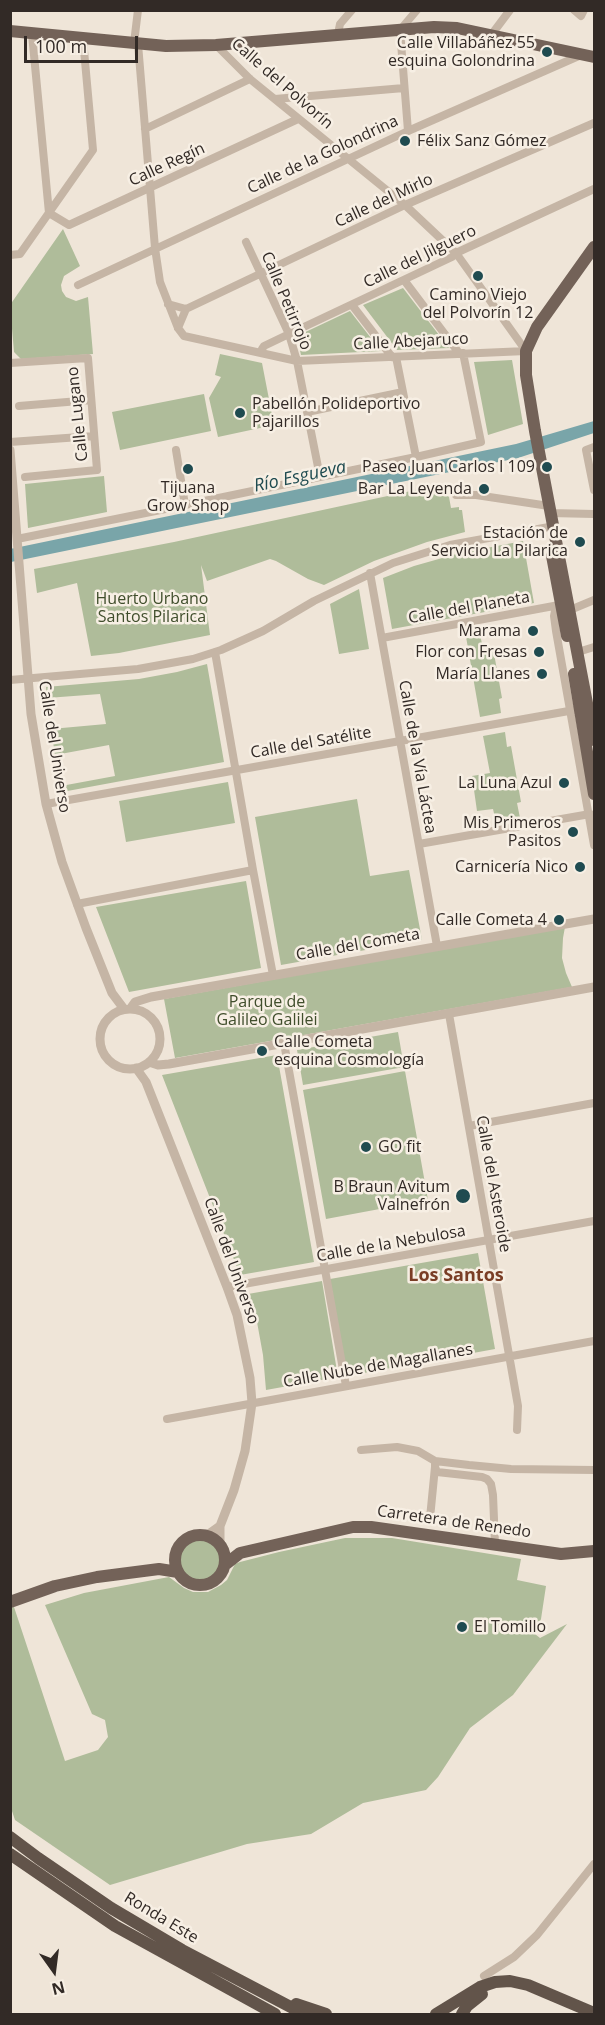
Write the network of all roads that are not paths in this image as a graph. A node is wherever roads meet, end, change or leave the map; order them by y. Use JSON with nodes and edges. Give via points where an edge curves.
{"nodes":[{"id":1,"x":138,"y":10,"type":"edge"},
{"id":2,"x":352,"y":10,"type":"edge"},
{"id":3,"x":417,"y":10,"type":"edge"},
{"id":4,"x":510,"y":10,"type":"edge"},
{"id":5,"x":400,"y":30,"type":"junction"},
{"id":6,"x":10,"y":31,"type":"edge"},
{"id":7,"x":32,"y":34,"type":"junction"},
{"id":8,"x":338,"y":34,"type":"junction"},
{"id":9,"x":492,"y":34,"type":"junction"},
{"id":10,"x":83,"y":39,"type":"junction"},
{"id":11,"x":136,"y":44,"type":"junction"},
{"id":12,"x":216,"y":45,"type":"junction"},
{"id":13,"x":588,"y":56,"type":"edge"},
{"id":14,"x":250,"y":79,"type":"junction"},
{"id":15,"x":404,"y":88,"type":"junction"},
{"id":16,"x":275,"y":99,"type":"junction"},
{"id":17,"x":298,"y":119,"type":"junction"},
{"id":18,"x":594,"y":123,"type":"edge"},
{"id":19,"x":145,"y":129,"type":"junction"},
{"id":20,"x":408,"y":130,"type":"junction"},
{"id":21,"x":348,"y":158,"type":"junction"},
{"id":22,"x":150,"y":189,"type":"junction"},
{"id":23,"x":594,"y":189,"type":"edge"},
{"id":24,"x":405,"y":205,"type":"junction"},
{"id":25,"x":49,"y":213,"type":"junction"},
{"id":26,"x":246,"y":242,"type":"dead end"},
{"id":27,"x":594,"y":247,"type":"edge"},
{"id":28,"x":155,"y":248,"type":"junction"},
{"id":29,"x":456,"y":253,"type":"junction"},
{"id":30,"x":10,"y":255,"type":"edge"},
{"id":31,"x":261,"y":274,"type":"junction"},
{"id":32,"x":404,"y":280,"type":"junction"},
{"id":33,"x":78,"y":285,"type":"dead end"},
{"id":34,"x":168,"y":304,"type":"junction"},
{"id":35,"x":352,"y":305,"type":"junction"},
{"id":36,"x":186,"y":309,"type":"junction"},
{"id":37,"x":178,"y":328,"type":"junction"},
{"id":38,"x":288,"y":334,"type":"junction"},
{"id":39,"x":526,"y":351,"type":"junction"},
{"id":40,"x":262,"y":353,"type":"junction"},
{"id":41,"x":461,"y":353,"type":"junction"},
{"id":42,"x":394,"y":357,"type":"junction"},
{"id":43,"x":297,"y":361,"type":"junction"},
{"id":44,"x":10,"y":363,"type":"edge"},
{"id":45,"x":403,"y":392,"type":"junction"},
{"id":46,"x":91,"y":400,"type":"junction"},
{"id":47,"x":19,"y":406,"type":"dead end"},
{"id":48,"x":307,"y":412,"type":"junction"},
{"id":49,"x":94,"y":436,"type":"junction"},
{"id":50,"x":10,"y":442,"type":"edge"},
{"id":51,"x":594,"y":447,"type":"edge"},
{"id":52,"x":10,"y":450,"type":"edge"},
{"id":53,"x":176,"y":450,"type":"dead end"},
{"id":54,"x":416,"y":457,"type":"junction"},
{"id":55,"x":25,"y":477,"type":"dead end"},
{"id":56,"x":320,"y":477,"type":"junction"},
{"id":57,"x":12,"y":478,"type":"edge"},
{"id":58,"x":594,"y":490,"type":"edge"},
{"id":59,"x":456,"y":495,"type":"dead end"},
{"id":60,"x":185,"y":505,"type":"junction"},
{"id":61,"x":550,"y":510,"type":"junction"},
{"id":62,"x":594,"y":514,"type":"edge"},
{"id":63,"x":549,"y":527,"type":"junction"},
{"id":64,"x":17,"y":541,"type":"junction"},
{"id":65,"x":370,"y":573,"type":"junction"},
{"id":66,"x":594,"y":600,"type":"edge"},
{"id":67,"x":566,"y":608,"type":"junction"},
{"id":68,"x":382,"y":638,"type":"junction"},
{"id":69,"x":594,"y":647,"type":"edge"},
{"id":70,"x":215,"y":652,"type":"junction"},
{"id":71,"x":578,"y":652,"type":"junction"},
{"id":72,"x":28,"y":678,"type":"junction"},
{"id":73,"x":10,"y":680,"type":"edge"},
{"id":74,"x":582,"y":704,"type":"edge"},
{"id":75,"x":400,"y":740,"type":"junction"},
{"id":76,"x":594,"y":740,"type":"edge"},
{"id":77,"x":236,"y":770,"type":"junction"},
{"id":78,"x":594,"y":794,"type":"edge"},
{"id":79,"x":46,"y":804,"type":"junction"},
{"id":80,"x":590,"y":814,"type":"junction"},
{"id":81,"x":419,"y":844,"type":"junction"},
{"id":82,"x":594,"y":845,"type":"edge"},
{"id":83,"x":252,"y":870,"type":"junction"},
{"id":84,"x":77,"y":904,"type":"junction"},
{"id":85,"x":594,"y":919,"type":"edge"},
{"id":86,"x":437,"y":946,"type":"junction"},
{"id":87,"x":273,"y":975,"type":"junction"},
{"id":88,"x":594,"y":987,"type":"edge"},
{"id":89,"x":111,"y":993,"type":"junction"},
{"id":90,"x":127,"y":1009,"type":"junction"},
{"id":91,"x":449,"y":1014,"type":"junction"},
{"id":92,"x":112,"y":1015,"type":"junction"},
{"id":93,"x":284,"y":1043,"type":"junction"},
{"id":94,"x":143,"y":1064,"type":"junction"},
{"id":95,"x":594,"y":1103,"type":"edge"},
{"id":96,"x":469,"y":1126,"type":"junction"},
{"id":97,"x":594,"y":1221,"type":"edge"},
{"id":98,"x":489,"y":1240,"type":"junction"},
{"id":99,"x":325,"y":1269,"type":"junction"},
{"id":100,"x":227,"y":1287,"type":"junction"},
{"id":101,"x":594,"y":1341,"type":"edge"},
{"id":102,"x":510,"y":1356,"type":"junction"},
{"id":103,"x":345,"y":1386,"type":"junction"},
{"id":104,"x":252,"y":1403,"type":"junction"},
{"id":105,"x":167,"y":1419,"type":"dead end"},
{"id":106,"x":517,"y":1430,"type":"dead end"},
{"id":107,"x":361,"y":1450,"type":"dead end"},
{"id":108,"x":435,"y":1464,"type":"junction"},
{"id":109,"x":594,"y":1470,"type":"edge"},
{"id":110,"x":429,"y":1518,"type":"dead end"},
{"id":111,"x":220,"y":1526,"type":"junction"},
{"id":112,"x":206,"y":1536,"type":"junction"},
{"id":113,"x":495,"y":1544,"type":"junction"},
{"id":114,"x":222,"y":1546,"type":"junction"},
{"id":115,"x":594,"y":1551,"type":"edge"},
{"id":116,"x":240,"y":1552,"type":"junction"},
{"id":117,"x":226,"y":1564,"type":"junction"},
{"id":118,"x":176,"y":1565,"type":"junction"},
{"id":119,"x":10,"y":1602,"type":"edge"},
{"id":120,"x":10,"y":1837,"type":"edge"},
{"id":121,"x":10,"y":1854,"type":"edge"},
{"id":122,"x":594,"y":1864,"type":"edge"},
{"id":123,"x":484,"y":1976,"type":"dead end"},
{"id":124,"x":259,"y":1992,"type":"junction"},
{"id":125,"x":594,"y":2013,"type":"edge"},
{"id":126,"x":274,"y":2014,"type":"edge"},
{"id":127,"x":304,"y":2014,"type":"edge"},
{"id":128,"x":326,"y":2014,"type":"edge"},
{"id":129,"x":436,"y":2014,"type":"edge"},
{"id":130,"x":462,"y":2014,"type":"edge"},
{"id":131,"x":584,"y":2014,"type":"edge"}],
"edges":[{"from":1,"to":11,"type":"street"},
{"from":2,"to":8,"type":"street","via":[[340,24]]},
{"from":3,"to":5,"type":"street"},
{"from":4,"to":9,"type":"street"},
{"from":5,"to":8,"type":"main road"},
{"from":5,"to":9,"type":"main road","via":[[434,27]]},
{"from":5,"to":15,"type":"street"},
{"from":6,"to":7,"type":"main road"},
{"from":7,"to":10,"type":"main road"},
{"from":7,"to":25,"type":"street"},
{"from":8,"to":12,"type":"main road"},
{"from":9,"to":13,"type":"main road"},
{"from":10,"to":11,"type":"main road"},
{"from":10,"to":25,"type":"street","via":[[93,150]]},
{"from":11,"to":12,"type":"main road"},
{"from":11,"to":19,"type":"street"},
{"from":12,"to":14,"type":"street","name":"Calle del Polvorín"},
{"from":13,"to":20,"type":"street","name":"Calle de la Golondrina"},
{"from":14,"to":16,"type":"street","name":"Calle del Polvorín"},
{"from":14,"to":19,"type":"street"},
{"from":15,"to":16,"type":"street"},
{"from":15,"to":20,"type":"street"},
{"from":16,"to":17,"type":"street","name":"Calle del Polvorín"},
{"from":17,"to":21,"type":"street","name":"Calle del Polvorín"},
{"from":17,"to":22,"type":"street","name":"Calle Regín"},
{"from":18,"to":24,"type":"street","name":"Calle del Mirlo"},
{"from":19,"to":22,"type":"street"},
{"from":20,"to":21,"type":"street","name":"Calle de la Golondrina"},
{"from":21,"to":24,"type":"street","name":"Calle del Polvorín"},
{"from":21,"to":28,"type":"street","name":"Calle de la Golondrina"},
{"from":22,"to":25,"type":"street","name":"Calle Regín","via":[[69,225]]},
{"from":22,"to":28,"type":"street"},
{"from":23,"to":29,"type":"street","name":"Calle del Jilguero"},
{"from":24,"to":29,"type":"street","name":"Calle del Polvorín"},
{"from":24,"to":31,"type":"street","name":"Calle del Mirlo"},
{"from":25,"to":30,"type":"street","via":[[20,254]]},
{"from":26,"to":31,"type":"street","name":"Calle Petirrojo"},
{"from":27,"to":39,"type":"main road","via":[[537,327]]},
{"from":28,"to":33,"type":"street","name":"Calle de la Golondrina"},
{"from":28,"to":34,"type":"street"},
{"from":29,"to":32,"type":"street","name":"Calle del Jilguero"},
{"from":29,"to":39,"type":"street","name":"Calle del Polvorín"},
{"from":31,"to":36,"type":"street","name":"Calle del Mirlo"},
{"from":31,"to":38,"type":"street","name":"Calle Petirrojo"},
{"from":32,"to":35,"type":"street","name":"Calle del Jilguero"},
{"from":32,"to":41,"type":"street"},
{"from":34,"to":36,"type":"street"},
{"from":34,"to":37,"type":"street"},
{"from":35,"to":38,"type":"street","name":"Calle del Jilguero"},
{"from":35,"to":42,"type":"street"},
{"from":36,"to":37,"type":"street"},
{"from":37,"to":40,"type":"street","name":"Calle Abejaruco","via":[[184,336]]},
{"from":38,"to":40,"type":"street","name":"Calle del Jilguero","via":[[264,346]]},
{"from":38,"to":43,"type":"street","name":"Calle Petirrojo"},
{"from":39,"to":41,"type":"street","name":"Calle Abejaruco"},
{"from":39,"to":61,"type":"main road","via":[[526,375]]},
{"from":40,"to":43,"type":"street","name":"Calle Abejaruco"},
{"from":41,"to":42,"type":"street","name":"Calle Abejaruco"},
{"from":41,"to":54,"type":"street","via":[[481,441]]},
{"from":42,"to":43,"type":"street","name":"Calle Abejaruco"},
{"from":42,"to":45,"type":"street"},
{"from":43,"to":48,"type":"street","name":"Calle Petirrojo"},
{"from":44,"to":46,"type":"street","name":"Calle Lugano","via":[[88,358]]},
{"from":45,"to":48,"type":"street"},
{"from":45,"to":54,"type":"street"},
{"from":46,"to":47,"type":"street"},
{"from":46,"to":49,"type":"street","name":"Calle Lugano"},
{"from":48,"to":56,"type":"street","name":"Calle Petirrojo"},
{"from":49,"to":50,"type":"street"},
{"from":49,"to":55,"type":"street","name":"Calle Lugano","via":[[97,470]]},
{"from":51,"to":58,"type":"street","via":[[586,450]]},
{"from":52,"to":57,"type":"street","name":"Calle del Universo"},
{"from":53,"to":60,"type":"street"},
{"from":54,"to":56,"type":"street"},
{"from":56,"to":60,"type":"street"},
{"from":57,"to":64,"type":"street","name":"Calle del Universo"},
{"from":59,"to":61,"type":"street","via":[[476,495]]},
{"from":60,"to":64,"type":"street"},
{"from":61,"to":62,"type":"street"},
{"from":61,"to":63,"type":"main road"},
{"from":61,"to":67,"type":"main road"},
{"from":63,"to":65,"type":"street","via":[[425,552]]},
{"from":63,"to":67,"type":"main road","via":[[549,543]]},
{"from":64,"to":72,"type":"street","name":"Calle del Universo"},
{"from":65,"to":68,"type":"street","name":"Calle de la Vía Láctea"},
{"from":65,"to":70,"type":"street","via":[[263,632]]},
{"from":66,"to":67,"type":"street","name":"Calle del Planeta"},
{"from":67,"to":68,"type":"street","name":"Calle del Planeta"},
{"from":67,"to":71,"type":"main road"},
{"from":67,"to":74,"type":"main road"},
{"from":68,"to":75,"type":"street","name":"Calle de la Vía Láctea"},
{"from":69,"to":71,"type":"street"},
{"from":70,"to":72,"type":"street","via":[[168,665]]},
{"from":70,"to":77,"type":"street"},
{"from":71,"to":74,"type":"main road"},
{"from":72,"to":73,"type":"street"},
{"from":72,"to":79,"type":"street","name":"Calle del Universo"},
{"from":74,"to":75,"type":"street","name":"Calle del Satélite"},
{"from":74,"to":76,"type":"main road"},
{"from":74,"to":78,"type":"main road"},
{"from":74,"to":80,"type":"street"},
{"from":75,"to":77,"type":"street","name":"Calle del Satélite"},
{"from":75,"to":81,"type":"street","name":"Calle de la Vía Láctea"},
{"from":77,"to":79,"type":"street","name":"Calle del Satélite"},
{"from":77,"to":83,"type":"street"},
{"from":79,"to":84,"type":"street","name":"Calle del Universo"},
{"from":80,"to":81,"type":"street"},
{"from":80,"to":82,"type":"street"},
{"from":81,"to":86,"type":"street","name":"Calle de la Vía Láctea"},
{"from":83,"to":84,"type":"street"},
{"from":83,"to":87,"type":"street"},
{"from":84,"to":89,"type":"street","name":"Calle del Universo"},
{"from":85,"to":86,"type":"street","name":"Calle del Cometa"},
{"from":86,"to":87,"type":"street","name":"Calle del Cometa"},
{"from":87,"to":90,"type":"street","name":"Calle del Cometa","via":[[143,999]]},
{"from":88,"to":91,"type":"street"},
{"from":89,"to":90,"type":"street","name":"Calle del Universo"},
{"from":89,"to":92,"type":"street","name":"Calle del Universo"},
{"from":90,"to":92,"type":"street"},
{"from":90,"to":94,"type":"street","via":[[151,1017],[159,1030],[159,1046]]},
{"from":91,"to":93,"type":"street"},
{"from":91,"to":96,"type":"street","name":"Calle del Asteroide"},
{"from":92,"to":94,"type":"street","via":[[102,1027],[102,1050],[119,1066]]},
{"from":93,"to":94,"type":"street","via":[[162,1065]]},
{"from":93,"to":99,"type":"street"},
{"from":94,"to":100,"type":"street","name":"Calle del Universo","via":[[146,1082]]},
{"from":95,"to":96,"type":"street"},
{"from":96,"to":98,"type":"street","name":"Calle del Asteroide"},
{"from":97,"to":98,"type":"street","name":"Calle de la Nebulosa"},
{"from":98,"to":99,"type":"street","name":"Calle de la Nebulosa"},
{"from":98,"to":102,"type":"street","name":"Calle del Asteroide"},
{"from":99,"to":100,"type":"street","name":"Calle de la Nebulosa"},
{"from":99,"to":103,"type":"street"},
{"from":100,"to":104,"type":"street","name":"Calle del Universo","via":[[243,1340]]},
{"from":101,"to":102,"type":"street","name":"Calle Nube de Magallanes"},
{"from":102,"to":103,"type":"street","name":"Calle Nube de Magallanes"},
{"from":102,"to":106,"type":"street","name":"Calle del Asteroide","via":[[518,1406]]},
{"from":103,"to":104,"type":"street","name":"Calle Nube de Magallanes"},
{"from":104,"to":105,"type":"street","name":"Calle Nube de Magallanes"},
{"from":104,"to":111,"type":"street","name":"Calle del Universo","via":[[245,1451]]},
{"from":107,"to":108,"type":"street","via":[[397,1447],[418,1451]]},
{"from":108,"to":109,"type":"street"},
{"from":108,"to":110,"type":"street"},
{"from":108,"to":113,"type":"street","via":[[437,1472],[487,1479],[491,1484]]},
{"from":111,"to":112,"type":"street"},
{"from":111,"to":114,"type":"street","name":"Calle del Universo"},
{"from":112,"to":114,"type":"main road"},
{"from":112,"to":118,"type":"main road","via":[[188,1539],[179,1547]]},
{"from":113,"to":115,"type":"main road","name":"Carretera de Renedo","via":[[561,1554]]},
{"from":113,"to":116,"type":"main road","name":"Carretera de Renedo","via":[[365,1527]]},
{"from":114,"to":116,"type":"main road","name":"Carretera de Renedo"},
{"from":114,"to":117,"type":"main road"},
{"from":116,"to":117,"type":"main road","name":"Carretera de Renedo"},
{"from":117,"to":118,"type":"main road","via":[[221,1576],[205,1586],[181,1577]]},
{"from":118,"to":119,"type":"main road","via":[[55,1586]]},
{"from":120,"to":124,"type":"highway","name":"Ronda Este","via":[[111,1908]]},
{"from":121,"to":126,"type":"highway","name":"Ronda Este","via":[[116,1926]]},
{"from":122,"to":123,"type":"street","via":[[537,1935],[514,1957]]},
{"from":124,"to":127,"type":"highway","name":"Ronda Este"},
{"from":124,"to":128,"type":"highway"},
{"from":125,"to":129,"type":"highway","via":[[510,1981],[480,1987]]},
{"from":130,"to":131,"type":"highway","via":[[483,1993],[506,1988],[534,1993]]}]}
